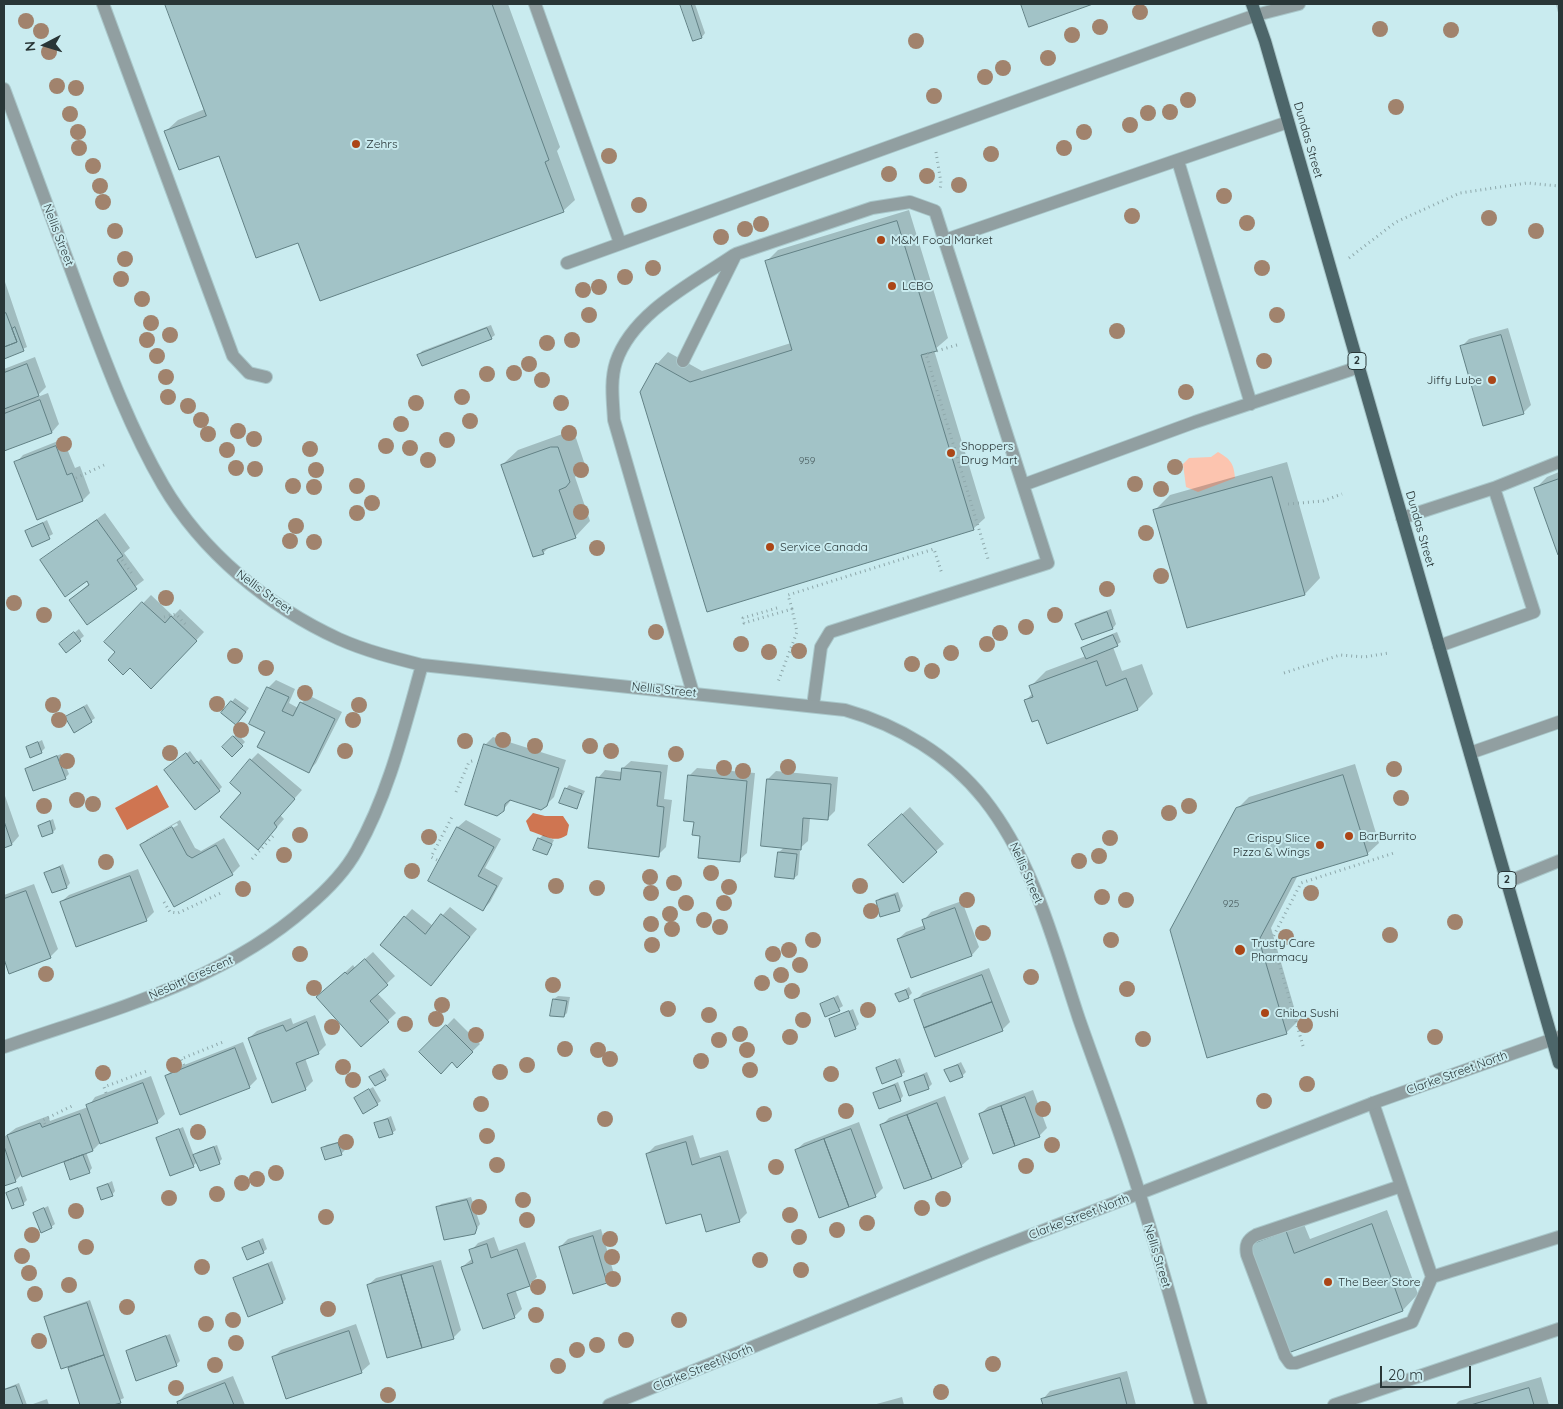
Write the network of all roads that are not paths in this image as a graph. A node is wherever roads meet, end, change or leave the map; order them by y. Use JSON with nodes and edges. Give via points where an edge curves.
{"nodes":[{"id":1,"x":103,"y":4,"type":"edge"},
{"id":2,"x":535,"y":4,"type":"edge"},
{"id":3,"x":1299,"y":4,"type":"edge"},
{"id":4,"x":1254,"y":10,"type":"edge"},
{"id":5,"x":4,"y":89,"type":"edge"},
{"id":6,"x":1288,"y":122,"type":"junction"},
{"id":7,"x":1178,"y":160,"type":"junction"},
{"id":8,"x":945,"y":240,"type":"junction"},
{"id":9,"x":620,"y":242,"type":"junction"},
{"id":10,"x":736,"y":254,"type":"junction"},
{"id":11,"x":567,"y":263,"type":"dead end"},
{"id":12,"x":683,"y":361,"type":"dead end"},
{"id":13,"x":1358,"y":367,"type":"junction"},
{"id":14,"x":266,"y":377,"type":"dead end"},
{"id":15,"x":1251,"y":404,"type":"junction"},
{"id":16,"x":1559,"y":462,"type":"edge"},
{"id":17,"x":1023,"y":485,"type":"junction"},
{"id":18,"x":1494,"y":488,"type":"junction"},
{"id":19,"x":1402,"y":518,"type":"junction"},
{"id":20,"x":1439,"y":646,"type":"junction"},
{"id":21,"x":422,"y":665,"type":"junction"},
{"id":22,"x":693,"y":693,"type":"junction"},
{"id":23,"x":813,"y":706,"type":"junction"},
{"id":24,"x":1559,"y":722,"type":"edge"},
{"id":25,"x":1470,"y":753,"type":"junction"},
{"id":26,"x":1559,"y":861,"type":"edge"},
{"id":27,"x":1507,"y":882,"type":"junction"},
{"id":28,"x":1556,"y":1038,"type":"edge"},
{"id":29,"x":4,"y":1047,"type":"edge"},
{"id":30,"x":1559,"y":1063,"type":"edge"},
{"id":31,"x":1373,"y":1103,"type":"junction"},
{"id":32,"x":1401,"y":1186,"type":"junction"},
{"id":33,"x":1139,"y":1194,"type":"junction"},
{"id":34,"x":1559,"y":1237,"type":"edge"},
{"id":35,"x":1432,"y":1278,"type":"junction"},
{"id":36,"x":1559,"y":1329,"type":"edge"},
{"id":37,"x":609,"y":1405,"type":"edge"},
{"id":38,"x":1200,"y":1405,"type":"edge"},
{"id":39,"x":1334,"y":1405,"type":"edge"}],
"edges":[{"from":1,"to":14,"type":"street","via":[[233,356],[249,373]]},
{"from":2,"to":9,"type":"street"},
{"from":3,"to":4,"type":"street"},
{"from":4,"to":6,"type":"main road","name":"Dundas Street","number":"2"},
{"from":4,"to":9,"type":"street"},
{"from":5,"to":21,"type":"street","name":"Nellis Street","via":[[133,429],[163,485],[190,525],[228,565],[303,620],[340,640]]},
{"from":6,"to":7,"type":"street"},
{"from":6,"to":13,"type":"main road","name":"Dundas Street","number":"2"},
{"from":7,"to":8,"type":"street"},
{"from":7,"to":15,"type":"street"},
{"from":8,"to":10,"type":"street","via":[[935,210],[910,202],[872,208]]},
{"from":8,"to":17,"type":"street"},
{"from":9,"to":11,"type":"street"},
{"from":10,"to":12,"type":"street"},
{"from":10,"to":22,"type":"street","via":[[659,306],[635,331],[616,363],[612,386],[614,420]]},
{"from":13,"to":15,"type":"street"},
{"from":13,"to":19,"type":"main road","name":"Dundas Street","number":"2"},
{"from":15,"to":17,"type":"street"},
{"from":16,"to":18,"type":"street"},
{"from":17,"to":23,"type":"street","via":[[1048,563],[830,632],[821,647]]},
{"from":18,"to":19,"type":"street"},
{"from":18,"to":20,"type":"street","via":[[1534,612]]},
{"from":19,"to":20,"type":"main road","name":"Dundas Street","number":"2"},
{"from":20,"to":25,"type":"main road","name":"Dundas Street","number":"2"},
{"from":21,"to":22,"type":"street","name":"Nellis Street"},
{"from":21,"to":29,"type":"street","name":"Nesbitt Crescent","via":[[389,783],[356,852],[316,900],[282,930],[231,962],[164,992]]},
{"from":22,"to":23,"type":"street","name":"Nellis Street"},
{"from":23,"to":33,"type":"street","name":"Nellis Street","via":[[866,716],[910,735],[958,771],[1000,821],[1035,889]]},
{"from":24,"to":25,"type":"street"},
{"from":25,"to":27,"type":"main road","name":"Dundas Street","number":"2"},
{"from":26,"to":27,"type":"street"},
{"from":27,"to":28,"type":"main road","name":"Dundas Street","number":"2"},
{"from":28,"to":30,"type":"main road","name":"Dundas Street","number":"2"},
{"from":28,"to":31,"type":"street","name":"Clarke Street North"},
{"from":31,"to":32,"type":"street"},
{"from":31,"to":33,"type":"street","name":"Clarke Street North"},
{"from":32,"to":35,"type":"street"},
{"from":32,"to":35,"type":"street","via":[[1256,1234],[1248,1240],[1247,1255],[1290,1363],[1412,1322]]},
{"from":33,"to":37,"type":"street","name":"Clarke Street North"},
{"from":33,"to":38,"type":"street","name":"Nellis Street"},
{"from":34,"to":35,"type":"street"},
{"from":36,"to":39,"type":"street"}]}
